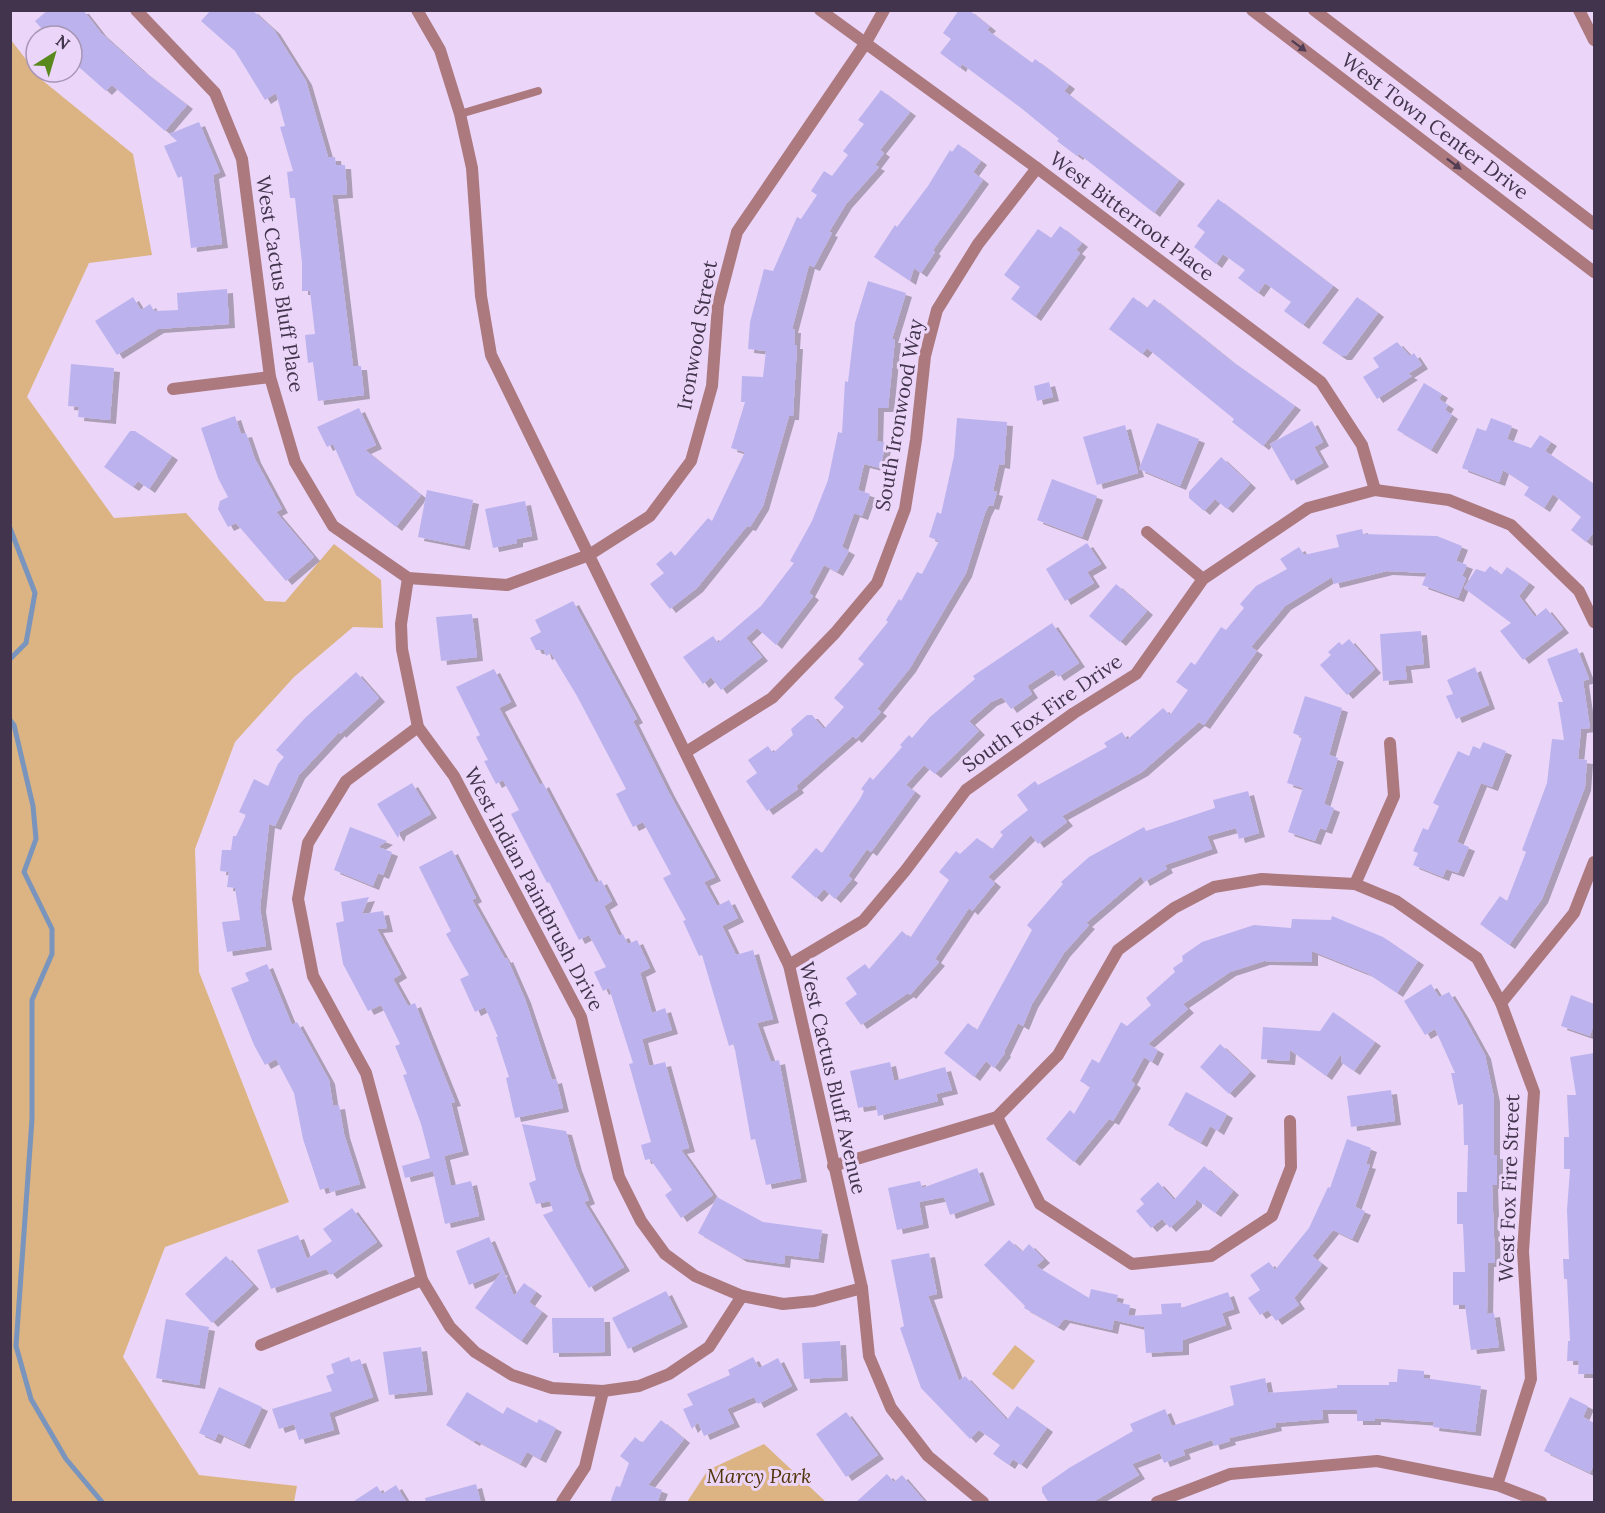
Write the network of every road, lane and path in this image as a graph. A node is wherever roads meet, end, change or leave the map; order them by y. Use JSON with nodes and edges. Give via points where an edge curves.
{"nodes":[{"id":1,"x":136,"y":10,"type":"edge"},
{"id":2,"x":417,"y":10,"type":"edge"},
{"id":3,"x":820,"y":10,"type":"edge"},
{"id":4,"x":884,"y":10,"type":"edge"},
{"id":5,"x":1252,"y":10,"type":"edge"},
{"id":6,"x":1314,"y":10,"type":"edge"},
{"id":7,"x":1579,"y":10,"type":"edge"},
{"id":8,"x":1594,"y":40,"type":"edge"},
{"id":9,"x":865,"y":44,"type":"junction"},
{"id":10,"x":538,"y":91,"type":"dead end"},
{"id":11,"x":460,"y":114,"type":"junction"},
{"id":12,"x":1037,"y":168,"type":"junction"},
{"id":13,"x":1594,"y":224,"type":"edge"},
{"id":14,"x":1594,"y":272,"type":"edge"},
{"id":15,"x":270,"y":376,"type":"junction"},
{"id":16,"x":173,"y":389,"type":"dead end"},
{"id":17,"x":1375,"y":490,"type":"junction"},
{"id":18,"x":1147,"y":532,"type":"dead end"},
{"id":19,"x":589,"y":555,"type":"junction"},
{"id":20,"x":408,"y":578,"type":"junction"},
{"id":21,"x":1203,"y":579,"type":"junction"},
{"id":22,"x":1594,"y":622,"type":"edge"},
{"id":23,"x":418,"y":727,"type":"junction"},
{"id":24,"x":1390,"y":743,"type":"dead end"},
{"id":25,"x":686,"y":752,"type":"junction"},
{"id":26,"x":1594,"y":862,"type":"edge"},
{"id":27,"x":1354,"y":884,"type":"junction"},
{"id":28,"x":789,"y":965,"type":"junction"},
{"id":29,"x":1501,"y":1003,"type":"junction"},
{"id":30,"x":997,"y":1118,"type":"junction"},
{"id":31,"x":1290,"y":1120,"type":"dead end"},
{"id":32,"x":833,"y":1166,"type":"junction"},
{"id":33,"x":422,"y":1280,"type":"junction"},
{"id":34,"x":862,"y":1288,"type":"junction"},
{"id":35,"x":742,"y":1296,"type":"junction"},
{"id":36,"x":261,"y":1346,"type":"dead end"},
{"id":37,"x":603,"y":1391,"type":"junction"},
{"id":38,"x":1497,"y":1485,"type":"junction"},
{"id":39,"x":562,"y":1503,"type":"edge"},
{"id":40,"x":983,"y":1503,"type":"edge"},
{"id":41,"x":1157,"y":1503,"type":"edge"},
{"id":42,"x":1541,"y":1503,"type":"edge"}],
"edges":[{"from":1,"to":15,"type":"street","name":"West Cactus Bluff Place","via":[[215,93],[242,159]]},
{"from":2,"to":11,"type":"street","name":"West Cactus Bluff Avenue","via":[[440,50]]},
{"from":3,"to":9,"type":"street","name":"West Bitterroot Place"},
{"from":4,"to":9,"type":"street","name":"Ironwood Street"},
{"from":5,"to":14,"type":"street","name":"West Town Center Drive","one_way":true},
{"from":6,"to":13,"type":"street","name":"West Town Center Drive"},
{"from":7,"to":8,"type":"street"},
{"from":9,"to":12,"type":"street","name":"West Bitterroot Place"},
{"from":9,"to":19,"type":"street","name":"Ironwood Street","via":[[737,232],[718,305],[712,386],[691,461],[650,516]]},
{"from":10,"to":11,"type":"lane"},
{"from":11,"to":19,"type":"street","name":"West Cactus Bluff Avenue","via":[[472,168],[481,296],[491,355]]},
{"from":12,"to":17,"type":"street","name":"West Bitterroot Place","via":[[1321,382],[1362,445]]},
{"from":12,"to":25,"type":"street","name":"South Ironwood Way","via":[[978,244],[937,310],[925,356],[905,509],[877,583],[772,698]]},
{"from":15,"to":16,"type":"street"},
{"from":15,"to":20,"type":"street","name":"West Cactus Bluff Place","via":[[295,462],[333,526]]},
{"from":17,"to":21,"type":"street","name":"South Fox Fire Drive","via":[[1308,508]]},
{"from":17,"to":22,"type":"street","name":"South Fox Fire Drive","via":[[1449,500],[1511,525],[1580,591]]},
{"from":18,"to":21,"type":"street"},
{"from":19,"to":20,"type":"street","via":[[507,585]]},
{"from":19,"to":25,"type":"street","name":"West Cactus Bluff Avenue"},
{"from":20,"to":23,"type":"street","name":"West Indian Paintbrush Drive","via":[[401,624],[402,649]]},
{"from":21,"to":28,"type":"street","name":"South Fox Fire Drive","via":[[1136,674],[966,790],[863,921]]},
{"from":23,"to":33,"type":"street","via":[[346,781],[308,843],[298,899],[313,976],[366,1073]]},
{"from":23,"to":35,"type":"street","name":"West Indian Paintbrush Drive","via":[[454,776],[581,1017],[619,1177],[641,1221],[665,1254],[695,1276]]},
{"from":24,"to":27,"type":"street","via":[[1394,795]]},
{"from":25,"to":28,"type":"street","name":"West Cactus Bluff Avenue"},
{"from":26,"to":29,"type":"street","via":[[1574,913]]},
{"from":27,"to":29,"type":"street","name":"West Fox Fire Street","via":[[1396,901],[1477,958]]},
{"from":27,"to":30,"type":"street","name":"West Fox Fire Street","via":[[1262,879],[1215,887],[1174,908],[1118,950],[1058,1055]]},
{"from":28,"to":32,"type":"street","name":"West Cactus Bluff Avenue"},
{"from":29,"to":38,"type":"street","name":"West Fox Fire Street","via":[[1534,1092],[1523,1251],[1531,1379]]},
{"from":30,"to":31,"type":"street","via":[[1040,1204],[1132,1264],[1210,1256],[1272,1216],[1291,1167]]},
{"from":30,"to":32,"type":"street","name":"West Fox Fire Street"},
{"from":32,"to":34,"type":"street","name":"West Cactus Bluff Avenue"},
{"from":33,"to":36,"type":"street"},
{"from":33,"to":37,"type":"street","via":[[450,1327],[484,1358],[512,1375],[552,1388]]},
{"from":34,"to":35,"type":"street","name":"West Indian Paintbrush Drive","via":[[814,1301],[783,1304]]},
{"from":34,"to":40,"type":"street","name":"West Cactus Bluff Avenue","via":[[869,1356],[891,1408],[928,1455]]},
{"from":35,"to":37,"type":"street","via":[[709,1347],[669,1374],[639,1386]]},
{"from":37,"to":39,"type":"street","via":[[585,1467]]},
{"from":38,"to":41,"type":"street","via":[[1377,1461],[1230,1474]]},
{"from":38,"to":42,"type":"street"}]}
